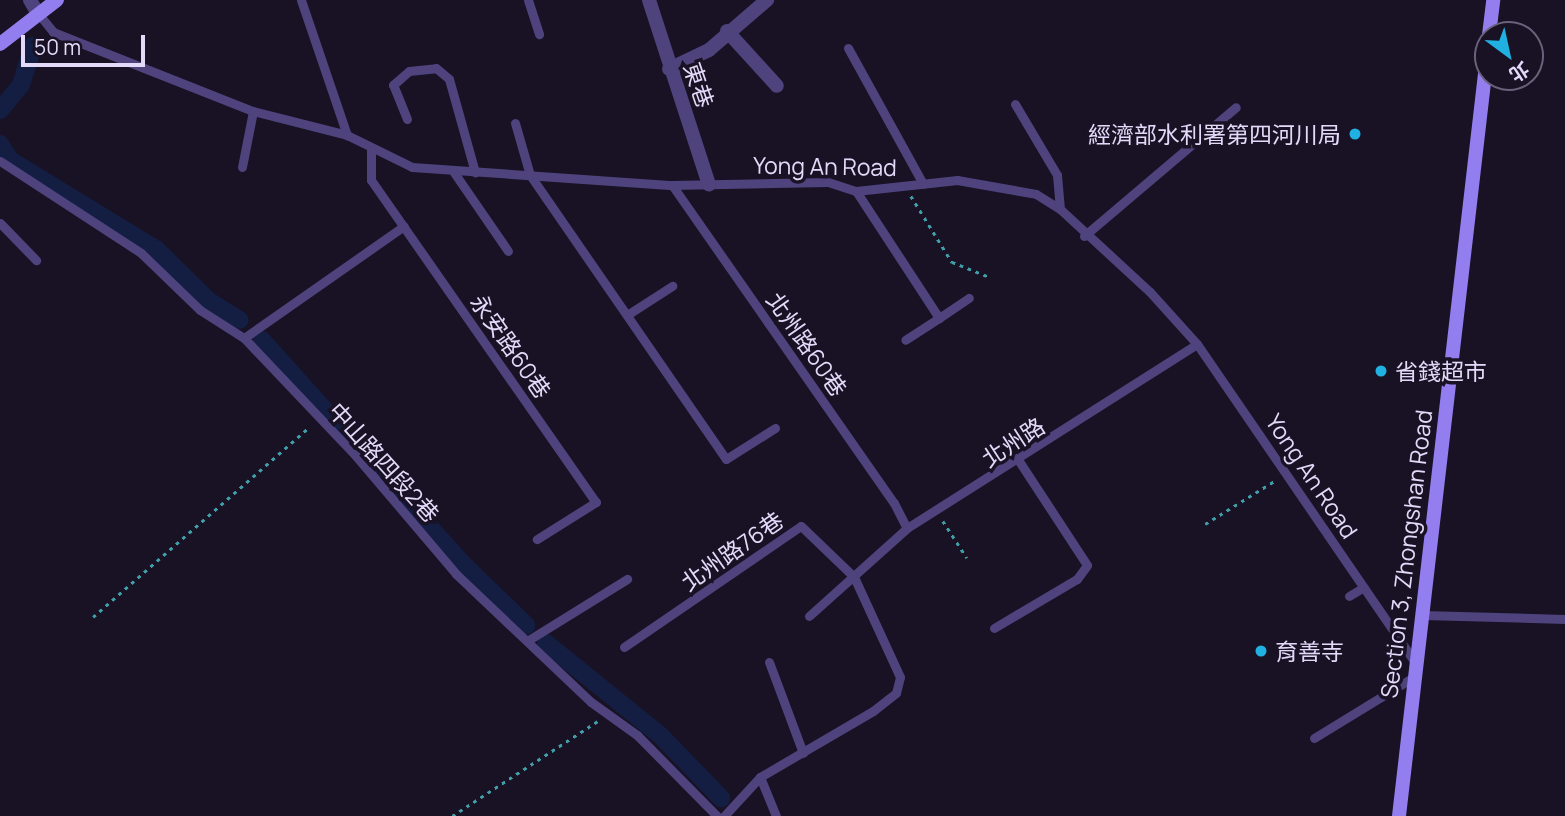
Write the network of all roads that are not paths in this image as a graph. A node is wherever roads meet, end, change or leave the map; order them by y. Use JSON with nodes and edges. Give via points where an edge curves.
{"nodes":[{"id":1,"x":57,"y":0,"type":"edge"},
{"id":2,"x":301,"y":0,"type":"edge"},
{"id":3,"x":528,"y":0,"type":"edge"},
{"id":4,"x":649,"y":0,"type":"edge"},
{"id":5,"x":767,"y":0,"type":"edge"},
{"id":6,"x":1493,"y":0,"type":"edge"},
{"id":7,"x":33,"y":6,"type":"edge"},
{"id":8,"x":1491,"y":21,"type":"edge"},
{"id":9,"x":727,"y":31,"type":"junction"},
{"id":10,"x":539,"y":34,"type":"dead end"},
{"id":11,"x":0,"y":44,"type":"edge"},
{"id":12,"x":848,"y":48,"type":"dead end"},
{"id":13,"x":669,"y":69,"type":"junction"},
{"id":14,"x":777,"y":86,"type":"dead end"},
{"id":15,"x":1483,"y":91,"type":"edge"},
{"id":16,"x":1015,"y":104,"type":"dead end"},
{"id":17,"x":1236,"y":107,"type":"dead end"},
{"id":18,"x":253,"y":111,"type":"junction"},
{"id":19,"x":407,"y":120,"type":"dead end"},
{"id":20,"x":515,"y":123,"type":"dead end"},
{"id":21,"x":347,"y":135,"type":"junction"},
{"id":22,"x":371,"y":150,"type":"junction"},
{"id":23,"x":0,"y":161,"type":"edge"},
{"id":24,"x":242,"y":167,"type":"dead end"},
{"id":25,"x":453,"y":171,"type":"junction"},
{"id":26,"x":475,"y":172,"type":"junction"},
{"id":27,"x":530,"y":176,"type":"junction"},
{"id":28,"x":923,"y":184,"type":"junction"},
{"id":29,"x":672,"y":185,"type":"junction"},
{"id":30,"x":709,"y":185,"type":"junction"},
{"id":31,"x":856,"y":191,"type":"junction"},
{"id":32,"x":1060,"y":209,"type":"junction"},
{"id":33,"x":0,"y":223,"type":"edge"},
{"id":34,"x":404,"y":226,"type":"junction"},
{"id":35,"x":1084,"y":236,"type":"junction"},
{"id":36,"x":508,"y":251,"type":"dead end"},
{"id":37,"x":36,"y":260,"type":"dead end"},
{"id":38,"x":671,"y":286,"type":"dead end"},
{"id":39,"x":969,"y":298,"type":"dead end"},
{"id":40,"x":627,"y":315,"type":"junction"},
{"id":41,"x":939,"y":318,"type":"junction"},
{"id":42,"x":244,"y":338,"type":"junction"},
{"id":43,"x":905,"y":340,"type":"dead end"},
{"id":44,"x":1197,"y":344,"type":"junction"},
{"id":45,"x":775,"y":428,"type":"dead end"},
{"id":46,"x":1019,"y":461,"type":"junction"},
{"id":47,"x":907,"y":528,"type":"junction"},
{"id":48,"x":537,"y":539,"type":"dead end"},
{"id":49,"x":854,"y":577,"type":"junction"},
{"id":50,"x":627,"y":579,"type":"dead end"},
{"id":51,"x":1364,"y":587,"type":"junction"},
{"id":52,"x":1349,"y":596,"type":"dead end"},
{"id":53,"x":1423,"y":615,"type":"junction"},
{"id":54,"x":809,"y":616,"type":"dead end"},
{"id":55,"x":1565,"y":618,"type":"edge"},
{"id":56,"x":994,"y":628,"type":"dead end"},
{"id":57,"x":527,"y":641,"type":"junction"},
{"id":58,"x":624,"y":647,"type":"dead end"},
{"id":59,"x":769,"y":662,"type":"dead end"},
{"id":60,"x":1416,"y":671,"type":"junction"},
{"id":61,"x":1314,"y":738,"type":"dead end"},
{"id":62,"x":803,"y":753,"type":"junction"},
{"id":63,"x":760,"y":777,"type":"junction"},
{"id":64,"x":717,"y":816,"type":"edge"},
{"id":65,"x":724,"y":816,"type":"edge"},
{"id":66,"x":776,"y":816,"type":"edge"},
{"id":67,"x":1399,"y":816,"type":"edge"}],
"edges":[{"from":1,"to":7,"type":"street"},
{"from":2,"to":21,"type":"lane"},
{"from":3,"to":10,"type":"lane"},
{"from":4,"to":13,"type":"street","name":"東巷"},
{"from":5,"to":9,"type":"street"},
{"from":6,"to":8,"type":"street"},
{"from":7,"to":11,"type":"street"},
{"from":7,"to":18,"type":"lane","name":"Yong An Road","via":[[53,32]]},
{"from":9,"to":13,"type":"street","via":[[709,50]]},
{"from":9,"to":14,"type":"street"},
{"from":12,"to":28,"type":"lane"},
{"from":13,"to":30,"type":"street","name":"東巷"},
{"from":15,"to":53,"type":"street","name":"Section 3, Zhongshan Road"},
{"from":16,"to":32,"type":"lane","via":[[1057,174]]},
{"from":17,"to":35,"type":"lane"},
{"from":18,"to":21,"type":"lane","name":"Yong An Road"},
{"from":18,"to":24,"type":"lane"},
{"from":19,"to":26,"type":"lane","via":[[393,85],[409,71],[436,68],[449,79]]},
{"from":20,"to":27,"type":"lane"},
{"from":21,"to":22,"type":"lane","name":"Yong An Road"},
{"from":22,"to":25,"type":"lane","name":"Yong An Road","via":[[412,167]]},
{"from":22,"to":34,"type":"lane","name":"永安路60巷","via":[[371,180]]},
{"from":23,"to":42,"type":"lane","name":"中山路四段2巷","via":[[141,253],[200,310]]},
{"from":25,"to":26,"type":"lane","name":"Yong An Road"},
{"from":25,"to":36,"type":"lane"},
{"from":26,"to":27,"type":"lane","name":"Yong An Road"},
{"from":27,"to":29,"type":"lane","name":"Yong An Road"},
{"from":27,"to":40,"type":"lane"},
{"from":28,"to":31,"type":"lane","name":"Yong An Road"},
{"from":28,"to":32,"type":"lane","name":"Yong An Road","via":[[957,180],[996,185],[1036,194]]},
{"from":29,"to":30,"type":"lane","name":"Yong An Road"},
{"from":29,"to":47,"type":"lane","name":"北州路60巷"},
{"from":30,"to":31,"type":"lane","name":"Yong An Road","via":[[828,182]]},
{"from":31,"to":41,"type":"lane"},
{"from":32,"to":35,"type":"lane","name":"Yong An Road"},
{"from":33,"to":37,"type":"lane"},
{"from":34,"to":42,"type":"lane"},
{"from":34,"to":48,"type":"lane","name":"永安路60巷","via":[[596,502]]},
{"from":35,"to":44,"type":"lane","name":"Yong An Road","via":[[1150,292]]},
{"from":38,"to":40,"type":"lane"},
{"from":39,"to":41,"type":"lane"},
{"from":40,"to":45,"type":"lane","via":[[726,459]]},
{"from":41,"to":43,"type":"lane"},
{"from":42,"to":57,"type":"lane","name":"中山路四段2巷","via":[[456,574]]},
{"from":44,"to":46,"type":"lane","name":"北州路"},
{"from":44,"to":51,"type":"lane","name":"Yong An Road"},
{"from":46,"to":47,"type":"lane","name":"北州路"},
{"from":46,"to":56,"type":"lane","via":[[1087,565],[1077,579]]},
{"from":47,"to":49,"type":"lane","name":"北州路"},
{"from":49,"to":54,"type":"lane","name":"北州路"},
{"from":49,"to":58,"type":"lane","name":"北州路76巷","via":[[801,526]]},
{"from":49,"to":62,"type":"lane","via":[[900,677],[895,693],[873,711]]},
{"from":50,"to":57,"type":"lane"},
{"from":51,"to":52,"type":"lane"},
{"from":51,"to":60,"type":"lane","name":"Yong An Road"},
{"from":53,"to":55,"type":"lane"},
{"from":53,"to":60,"type":"street","name":"Section 3, Zhongshan Road"},
{"from":57,"to":64,"type":"lane","name":"中山路四段2巷","via":[[637,735]]},
{"from":59,"to":62,"type":"lane"},
{"from":60,"to":61,"type":"lane"},
{"from":60,"to":67,"type":"street","name":"Section 3, Zhongshan Road"},
{"from":62,"to":63,"type":"lane"},
{"from":63,"to":65,"type":"lane"},
{"from":63,"to":66,"type":"lane"}]}
